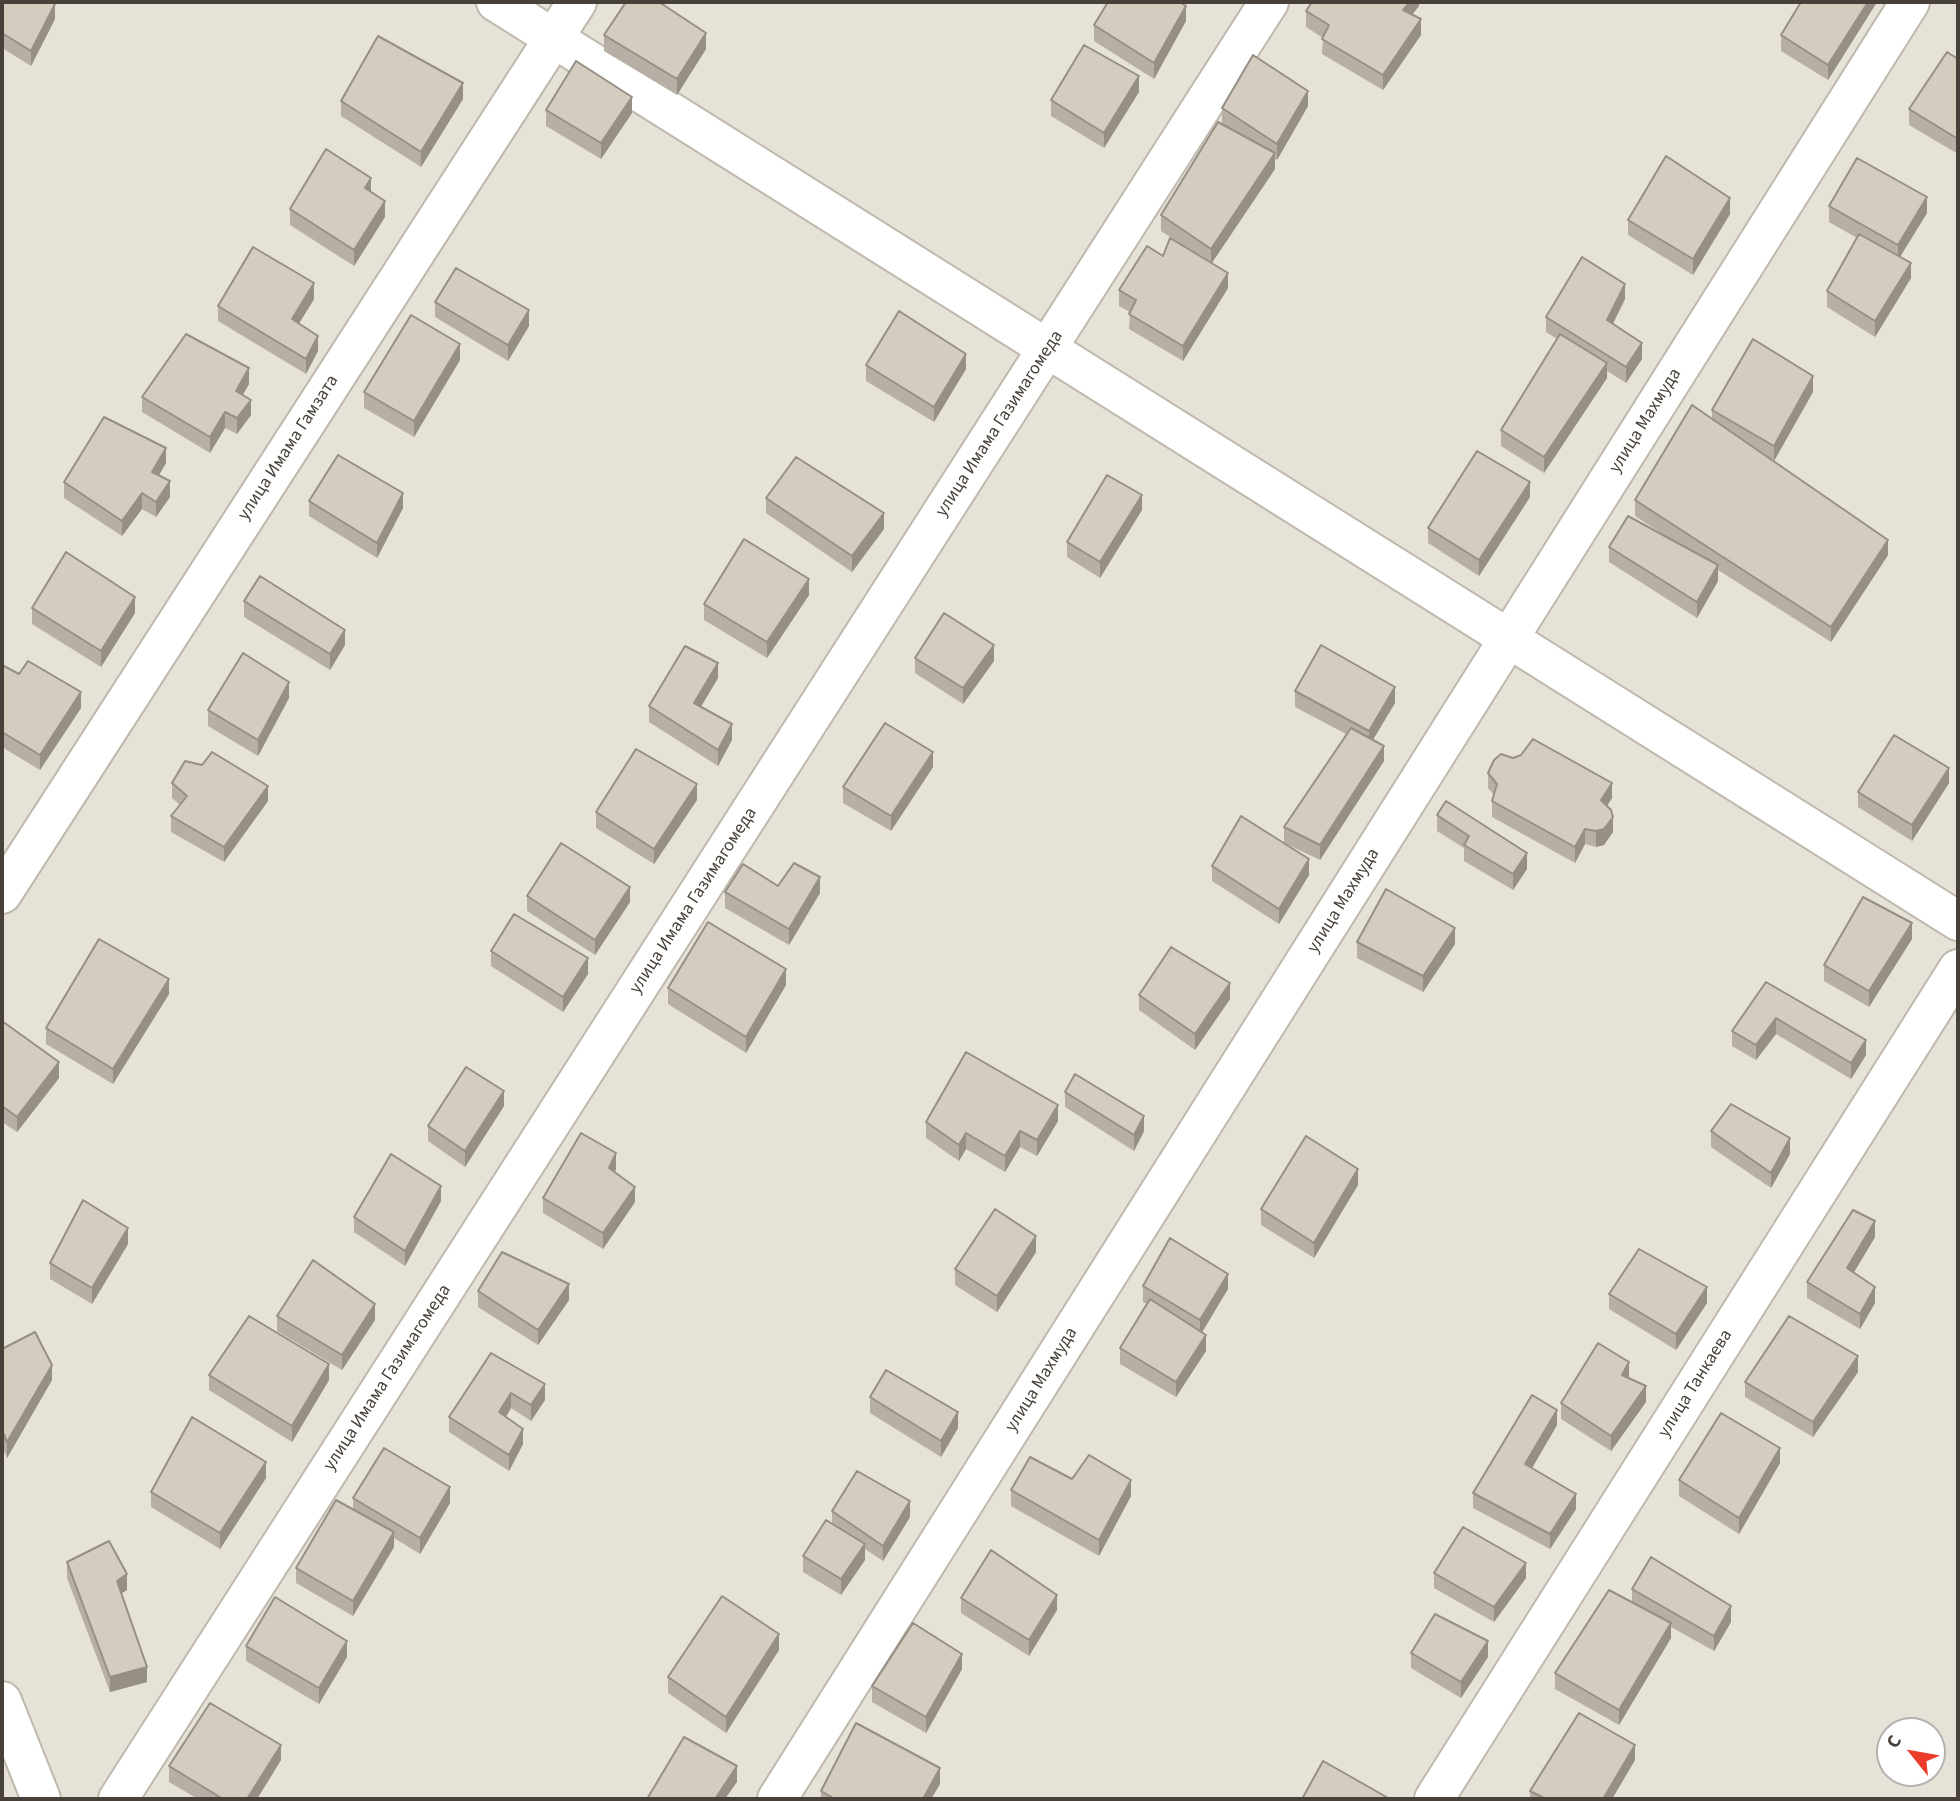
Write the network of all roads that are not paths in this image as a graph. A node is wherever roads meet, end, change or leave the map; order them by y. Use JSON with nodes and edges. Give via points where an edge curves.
{"nodes":[{"id":1,"x":496,"y":2,"type":"edge"},
{"id":2,"x":576,"y":2,"type":"edge"},
{"id":3,"x":1269,"y":2,"type":"edge"},
{"id":4,"x":1910,"y":2,"type":"edge"},
{"id":5,"x":553,"y":38,"type":"junction"},
{"id":6,"x":1048,"y":349,"type":"junction"},
{"id":7,"x":1510,"y":639,"type":"junction"},
{"id":8,"x":2,"y":894,"type":"edge"},
{"id":9,"x":1958,"y":920,"type":"edge"},
{"id":10,"x":1958,"y":969,"type":"edge"},
{"id":11,"x":2,"y":1701,"type":"edge"},
{"id":12,"x":41,"y":1799,"type":"edge"},
{"id":13,"x":118,"y":1799,"type":"edge"},
{"id":14,"x":777,"y":1799,"type":"edge"},
{"id":15,"x":1434,"y":1799,"type":"edge"}],
"edges":[{"from":1,"to":5,"type":"street"},
{"from":2,"to":5,"type":"street","name":"улица Имама Гамзата"},
{"from":3,"to":6,"type":"street","name":"улица Имама Газимагомеда"},
{"from":4,"to":7,"type":"street","name":"улица Махмуда"},
{"from":5,"to":6,"type":"street"},
{"from":5,"to":8,"type":"street","name":"улица Имама Гамзата"},
{"from":6,"to":7,"type":"street"},
{"from":6,"to":13,"type":"street","name":"улица Имама Газимагомеда"},
{"from":7,"to":9,"type":"street"},
{"from":7,"to":14,"type":"street","name":"улица Махмуда"},
{"from":10,"to":15,"type":"street","name":"улица Танкаева"},
{"from":11,"to":12,"type":"street"}]}
